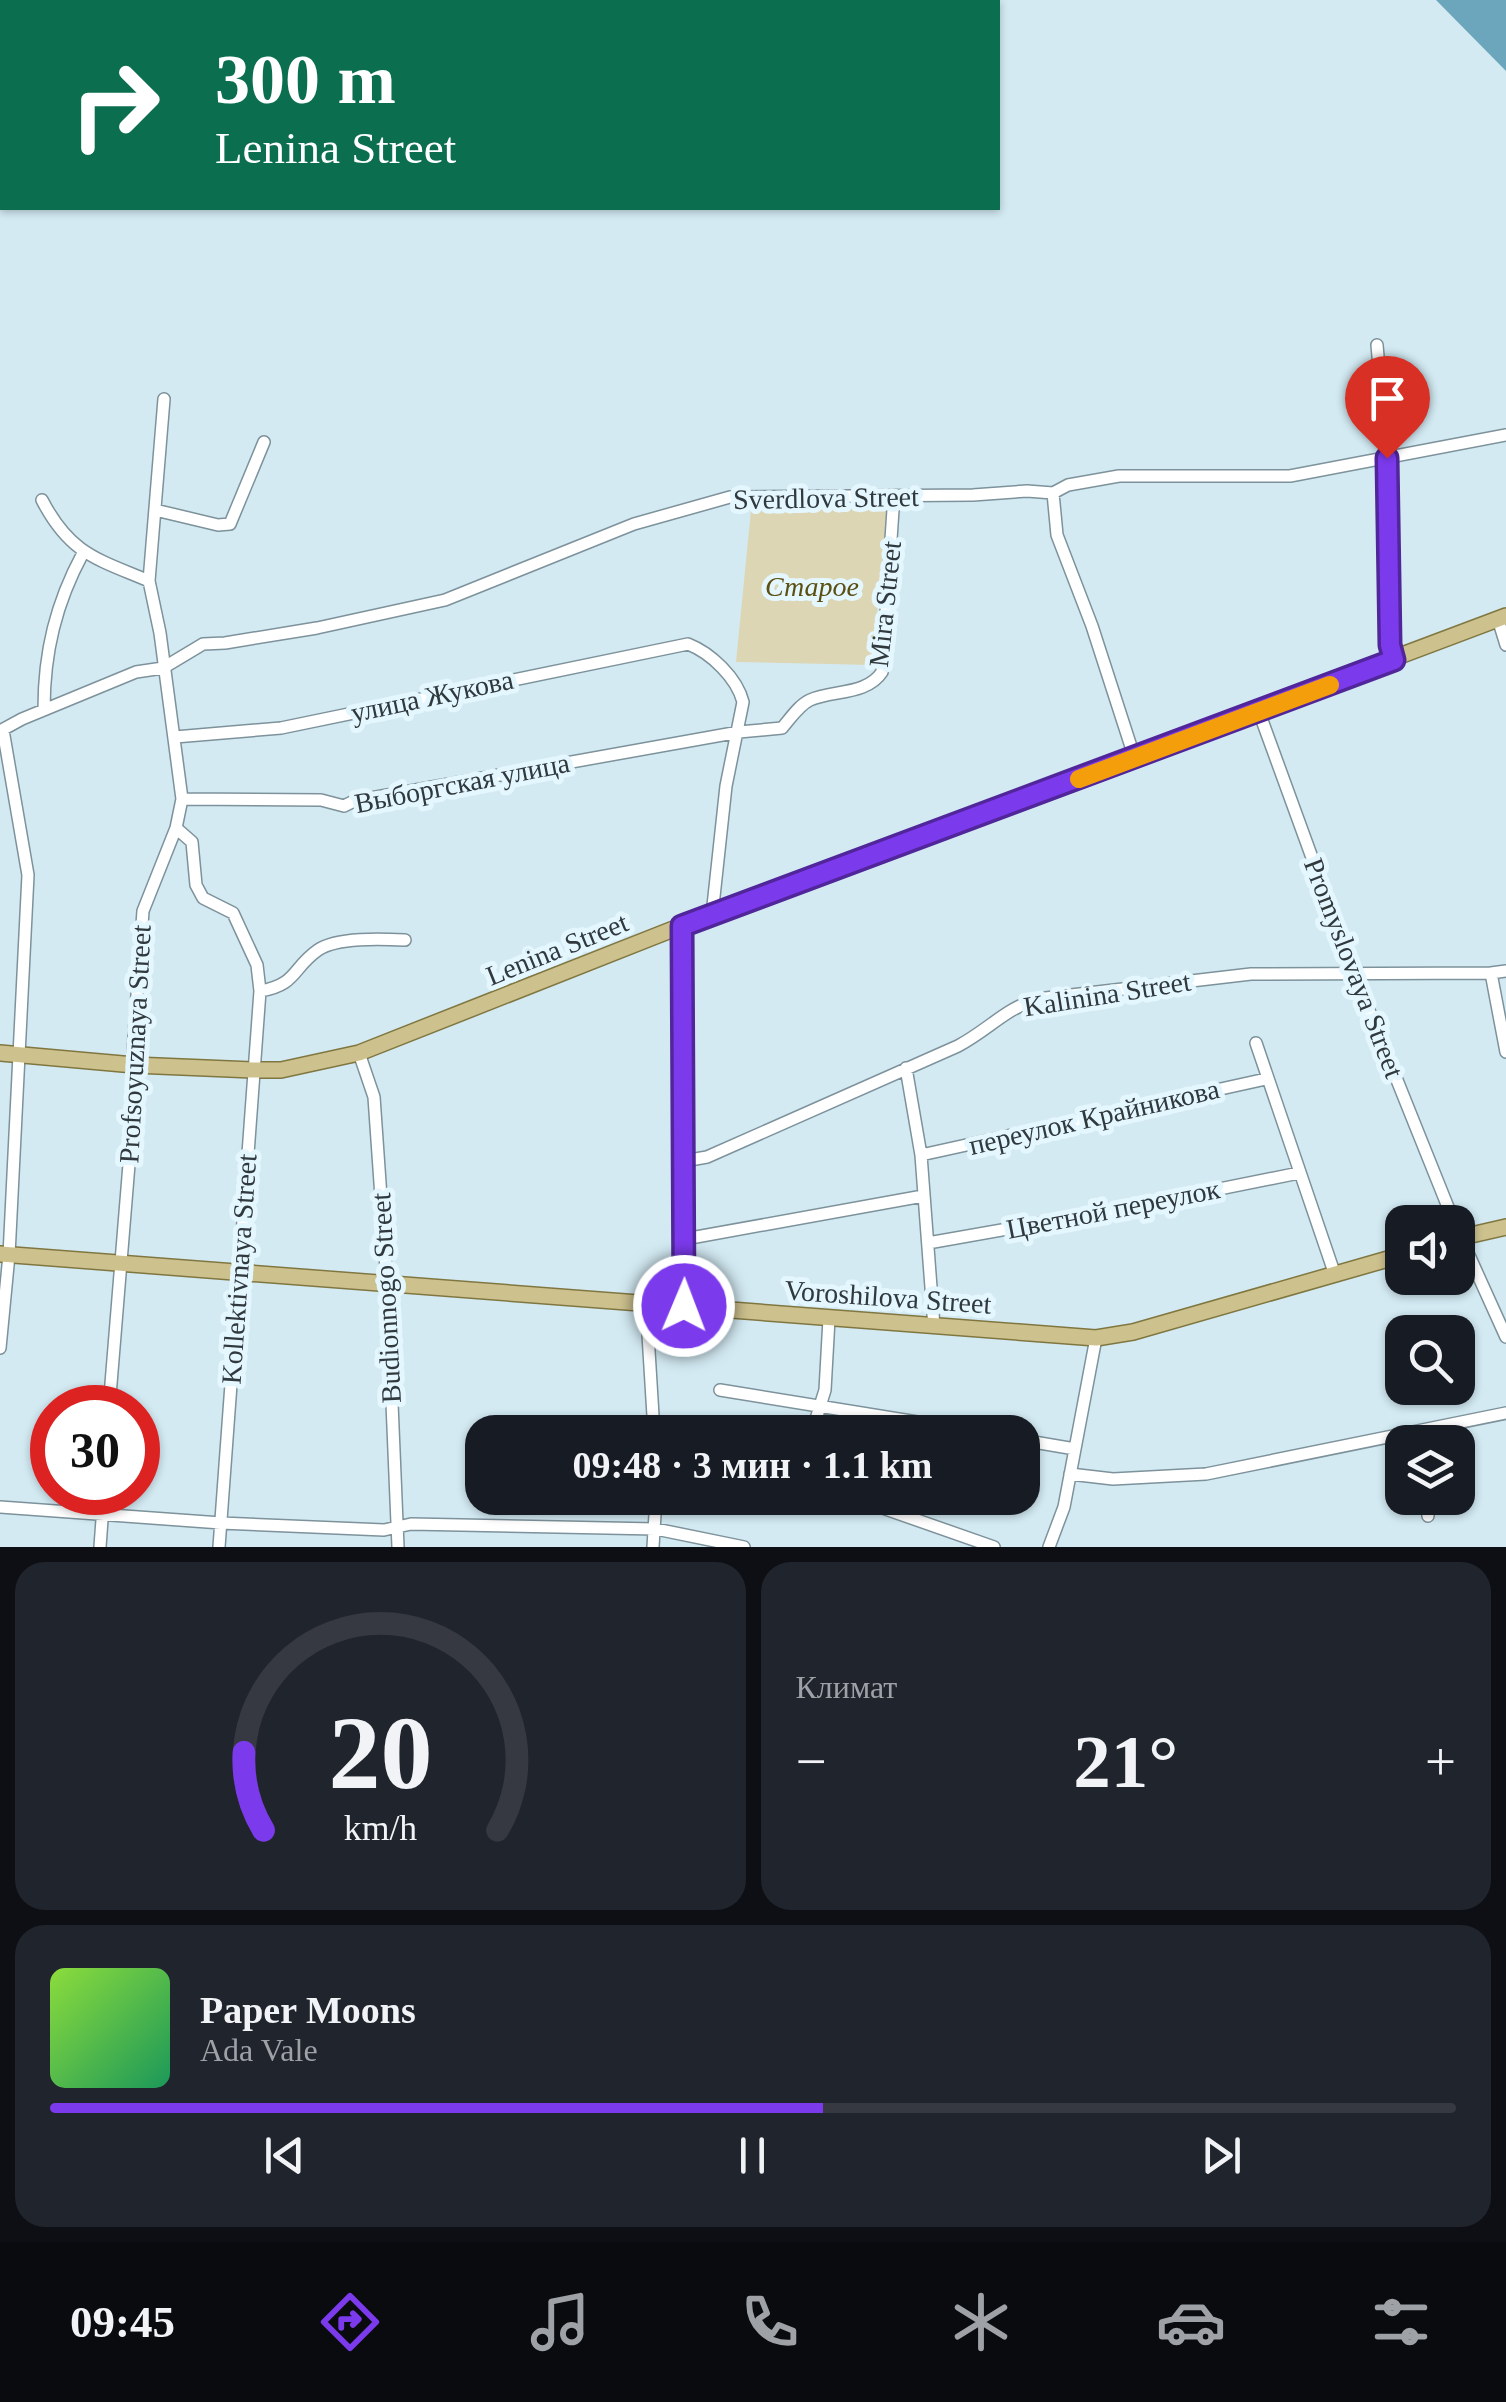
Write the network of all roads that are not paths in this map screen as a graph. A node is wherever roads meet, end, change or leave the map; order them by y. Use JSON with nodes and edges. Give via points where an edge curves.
{"nodes":[{"id":1,"x":1377,"y":345,"type":"dead end"},
{"id":2,"x":164,"y":399,"type":"dead end"},
{"id":3,"x":1506,"y":435,"type":"edge"},
{"id":4,"x":264,"y":442,"type":"dead end"},
{"id":5,"x":1387,"y":458,"type":"junction"},
{"id":6,"x":1053,"y":494,"type":"junction"},
{"id":7,"x":894,"y":495,"type":"junction"},
{"id":8,"x":42,"y":500,"type":"dead end"},
{"id":9,"x":155,"y":510,"type":"junction"},
{"id":10,"x":83,"y":553,"type":"junction"},
{"id":11,"x":150,"y":581,"type":"junction"},
{"id":12,"x":1502,"y":618,"type":"edge"},
{"id":13,"x":1506,"y":645,"type":"edge"},
{"id":14,"x":1394,"y":660,"type":"junction"},
{"id":15,"x":163,"y":668,"type":"junction"},
{"id":16,"x":44,"y":710,"type":"junction"},
{"id":17,"x":1259,"y":712,"type":"junction"},
{"id":18,"x":2,"y":730,"type":"edge"},
{"id":19,"x":739,"y":732,"type":"junction"},
{"id":20,"x":175,"y":737,"type":"junction"},
{"id":21,"x":1135,"y":758,"type":"junction"},
{"id":22,"x":182,"y":800,"type":"junction"},
{"id":23,"x":176,"y":828,"type":"junction"},
{"id":24,"x":712,"y":916,"type":"junction"},
{"id":25,"x":682,"y":926,"type":"junction"},
{"id":26,"x":406,"y":940,"type":"dead end"},
{"id":27,"x":1506,"y":971,"type":"edge"},
{"id":28,"x":1354,"y":973,"type":"junction"},
{"id":29,"x":1491,"y":974,"type":"junction"},
{"id":30,"x":260,"y":991,"type":"junction"},
{"id":31,"x":1256,"y":1044,"type":"dead end"},
{"id":32,"x":359,"y":1052,"type":"junction"},
{"id":33,"x":1506,"y":1052,"type":"edge"},
{"id":34,"x":0,"y":1054,"type":"edge"},
{"id":35,"x":19,"y":1055,"type":"junction"},
{"id":36,"x":134,"y":1066,"type":"junction"},
{"id":37,"x":906,"y":1068,"type":"junction"},
{"id":38,"x":254,"y":1070,"type":"junction"},
{"id":39,"x":1266,"y":1079,"type":"junction"},
{"id":40,"x":921,"y":1155,"type":"junction"},
{"id":41,"x":684,"y":1161,"type":"junction"},
{"id":42,"x":1298,"y":1173,"type":"junction"},
{"id":43,"x":923,"y":1196,"type":"junction"},
{"id":44,"x":1446,"y":1205,"type":"edge"},
{"id":45,"x":1506,"y":1226,"type":"edge"},
{"id":46,"x":1475,"y":1230,"type":"edge"},
{"id":47,"x":685,"y":1239,"type":"junction"},
{"id":48,"x":928,"y":1243,"type":"junction"},
{"id":49,"x":4,"y":1254,"type":"edge"},
{"id":50,"x":1385,"y":1260,"type":"edge"},
{"id":51,"x":120,"y":1263,"type":"junction"},
{"id":52,"x":1475,"y":1271,"type":"edge"},
{"id":53,"x":238,"y":1272,"type":"junction"},
{"id":54,"x":1335,"y":1275,"type":"junction"},
{"id":55,"x":387,"y":1284,"type":"junction"},
{"id":56,"x":646,"y":1302,"type":"junction"},
{"id":57,"x":684,"y":1306,"type":"junction"},
{"id":58,"x":830,"y":1319,"type":"junction"},
{"id":59,"x":934,"y":1327,"type":"junction"},
{"id":60,"x":1506,"y":1337,"type":"edge"},
{"id":61,"x":1096,"y":1338,"type":"junction"},
{"id":62,"x":0,"y":1348,"type":"edge"},
{"id":63,"x":112,"y":1385,"type":"edge"},
{"id":64,"x":720,"y":1390,"type":"dead end"},
{"id":65,"x":821,"y":1406,"type":"junction"},
{"id":66,"x":1506,"y":1413,"type":"edge"},
{"id":67,"x":653,"y":1415,"type":"edge"},
{"id":68,"x":818,"y":1415,"type":"edge"},
{"id":69,"x":876,"y":1415,"type":"edge"},
{"id":70,"x":1461,"y":1425,"type":"edge"},
{"id":71,"x":1385,"y":1442,"type":"edge"},
{"id":72,"x":1040,"y":1443,"type":"edge"},
{"id":73,"x":1075,"y":1448,"type":"junction"},
{"id":74,"x":1070,"y":1474,"type":"junction"},
{"id":75,"x":0,"y":1507,"type":"edge"},
{"id":76,"x":656,"y":1515,"type":"edge"},
{"id":77,"x":903,"y":1515,"type":"edge"},
{"id":78,"x":102,"y":1516,"type":"junction"},
{"id":79,"x":221,"y":1523,"type":"junction"},
{"id":80,"x":397,"y":1528,"type":"junction"},
{"id":81,"x":656,"y":1529,"type":"junction"},
{"id":82,"x":100,"y":1547,"type":"edge"},
{"id":83,"x":219,"y":1547,"type":"edge"},
{"id":84,"x":398,"y":1547,"type":"edge"},
{"id":85,"x":653,"y":1547,"type":"edge"},
{"id":86,"x":744,"y":1547,"type":"edge"},
{"id":87,"x":994,"y":1547,"type":"edge"},
{"id":88,"x":1049,"y":1547,"type":"edge"}],
"edges":[{"from":1,"to":5,"type":"street"},
{"from":2,"to":9,"type":"street","name":"Profsoyuznaya Street"},
{"from":3,"to":5,"type":"street","name":"Sverdlova Street"},
{"from":4,"to":9,"type":"street","via":[[230,524]]},
{"from":5,"to":6,"type":"street","name":"Sverdlova Street","via":[[1290,476],[1119,476]]},
{"from":5,"to":14,"type":"street"},
{"from":6,"to":7,"type":"street","name":"Sverdlova Street"},
{"from":6,"to":21,"type":"street","via":[[1057,535]]},
{"from":7,"to":15,"type":"street","name":"Sverdlova Street","via":[[730,497],[634,524],[445,600],[203,644]]},
{"from":7,"to":19,"type":"street","name":"Mira Street","via":[[882,672],[856,690],[806,701],[782,728]]},
{"from":8,"to":10,"type":"street"},
{"from":9,"to":11,"type":"street","name":"Profsoyuznaya Street"},
{"from":10,"to":11,"type":"street"},
{"from":10,"to":16,"type":"street","via":[[52,623]]},
{"from":11,"to":15,"type":"street","name":"Profsoyuznaya Street"},
{"from":12,"to":13,"type":"street"},
{"from":12,"to":14,"type":"main road","name":"Lenina Street"},
{"from":14,"to":17,"type":"main road","name":"Lenina Street"},
{"from":15,"to":16,"type":"street","name":"Sverdlova Street","via":[[136,672]]},
{"from":15,"to":20,"type":"street","name":"Profsoyuznaya Street"},
{"from":16,"to":18,"type":"street","name":"Sverdlova Street"},
{"from":17,"to":21,"type":"main road","name":"Lenina Street"},
{"from":17,"to":28,"type":"street","name":"Promyslovaya Street"},
{"from":18,"to":35,"type":"street","via":[[28,875]]},
{"from":19,"to":20,"type":"street","name":"улица Жукова","via":[[740,688],[688,644],[281,728]]},
{"from":19,"to":22,"type":"street","name":"Выборгская улица","via":[[344,806],[320,800]]},
{"from":19,"to":24,"type":"street","via":[[726,786]]},
{"from":20,"to":22,"type":"street","name":"Profsoyuznaya Street"},
{"from":21,"to":24,"type":"main road","name":"Lenina Street"},
{"from":22,"to":23,"type":"street","name":"Profsoyuznaya Street"},
{"from":23,"to":30,"type":"street","name":"Kollektivnaya Street","via":[[192,842],[203,898],[233,913],[257,966]]},
{"from":23,"to":36,"type":"street","name":"Profsoyuznaya Street","via":[[143,911]]},
{"from":24,"to":25,"type":"main road","name":"Lenina Street"},
{"from":25,"to":32,"type":"main road","name":"Lenina Street"},
{"from":25,"to":41,"type":"street"},
{"from":26,"to":30,"type":"street","via":[[358,938],[320,948],[282,987]]},
{"from":27,"to":29,"type":"street","name":"Kalinina Street"},
{"from":28,"to":29,"type":"street","name":"Kalinina Street"},
{"from":28,"to":37,"type":"street","name":"Kalinina Street","via":[[1251,974],[1037,1000],[1014,1006],[985,1031]]},
{"from":28,"to":44,"type":"street","name":"Promyslovaya Street"},
{"from":29,"to":33,"type":"street"},
{"from":30,"to":38,"type":"street","name":"Kollektivnaya Street"},
{"from":31,"to":39,"type":"street"},
{"from":32,"to":38,"type":"main road","name":"Lenina Street"},
{"from":32,"to":55,"type":"street","name":"Budionnogo Street","via":[[374,1096]]},
{"from":34,"to":35,"type":"main road","name":"Lenina Street"},
{"from":35,"to":36,"type":"main road","name":"Lenina Street"},
{"from":35,"to":49,"type":"street"},
{"from":36,"to":38,"type":"main road","name":"Lenina Street"},
{"from":36,"to":51,"type":"street","name":"Profsoyuznaya Street"},
{"from":37,"to":40,"type":"street"},
{"from":37,"to":41,"type":"street","name":"Kalinina Street"},
{"from":38,"to":53,"type":"street","name":"Kollektivnaya Street"},
{"from":39,"to":40,"type":"street","name":"переулок Крайникова"},
{"from":39,"to":42,"type":"street"},
{"from":40,"to":43,"type":"street"},
{"from":41,"to":47,"type":"street"},
{"from":42,"to":48,"type":"street","name":"Цветной переулок"},
{"from":42,"to":54,"type":"street"},
{"from":43,"to":47,"type":"street"},
{"from":43,"to":48,"type":"street"},
{"from":45,"to":46,"type":"main road"},
{"from":47,"to":57,"type":"street"},
{"from":48,"to":59,"type":"street"},
{"from":49,"to":51,"type":"main road","name":"Voroshilova Street"},
{"from":49,"to":62,"type":"street"},
{"from":50,"to":54,"type":"main road","name":"Voroshilova Street"},
{"from":51,"to":53,"type":"main road","name":"Voroshilova Street"},
{"from":51,"to":63,"type":"street","name":"Profsoyuznaya Street"},
{"from":52,"to":60,"type":"street","name":"Promyslovaya Street"},
{"from":53,"to":55,"type":"main road","name":"Voroshilova Street"},
{"from":53,"to":79,"type":"street","name":"Kollektivnaya Street"},
{"from":54,"to":61,"type":"main road","name":"Voroshilova Street"},
{"from":55,"to":56,"type":"main road","name":"Voroshilova Street"},
{"from":55,"to":80,"type":"street","name":"Budionnogo Street"},
{"from":56,"to":57,"type":"main road","name":"Voroshilova Street"},
{"from":56,"to":67,"type":"street"},
{"from":57,"to":58,"type":"main road","name":"Voroshilova Street"},
{"from":58,"to":59,"type":"main road","name":"Voroshilova Street"},
{"from":58,"to":65,"type":"street"},
{"from":59,"to":61,"type":"main road","name":"Voroshilova Street"},
{"from":61,"to":73,"type":"street"},
{"from":64,"to":65,"type":"street"},
{"from":65,"to":68,"type":"street"},
{"from":65,"to":69,"type":"street"},
{"from":66,"to":70,"type":"street"},
{"from":71,"to":74,"type":"street","via":[[1206,1474]]},
{"from":72,"to":73,"type":"street"},
{"from":73,"to":74,"type":"street"},
{"from":74,"to":88,"type":"street"},
{"from":75,"to":78,"type":"street"},
{"from":76,"to":81,"type":"street"},
{"from":77,"to":87,"type":"street"},
{"from":78,"to":79,"type":"street"},
{"from":78,"to":82,"type":"street"},
{"from":79,"to":80,"type":"street"},
{"from":79,"to":83,"type":"street","name":"Kollektivnaya Street"},
{"from":80,"to":81,"type":"street"},
{"from":80,"to":84,"type":"street","name":"Budionnogo Street"},
{"from":81,"to":85,"type":"street"},
{"from":81,"to":86,"type":"street"}]}
